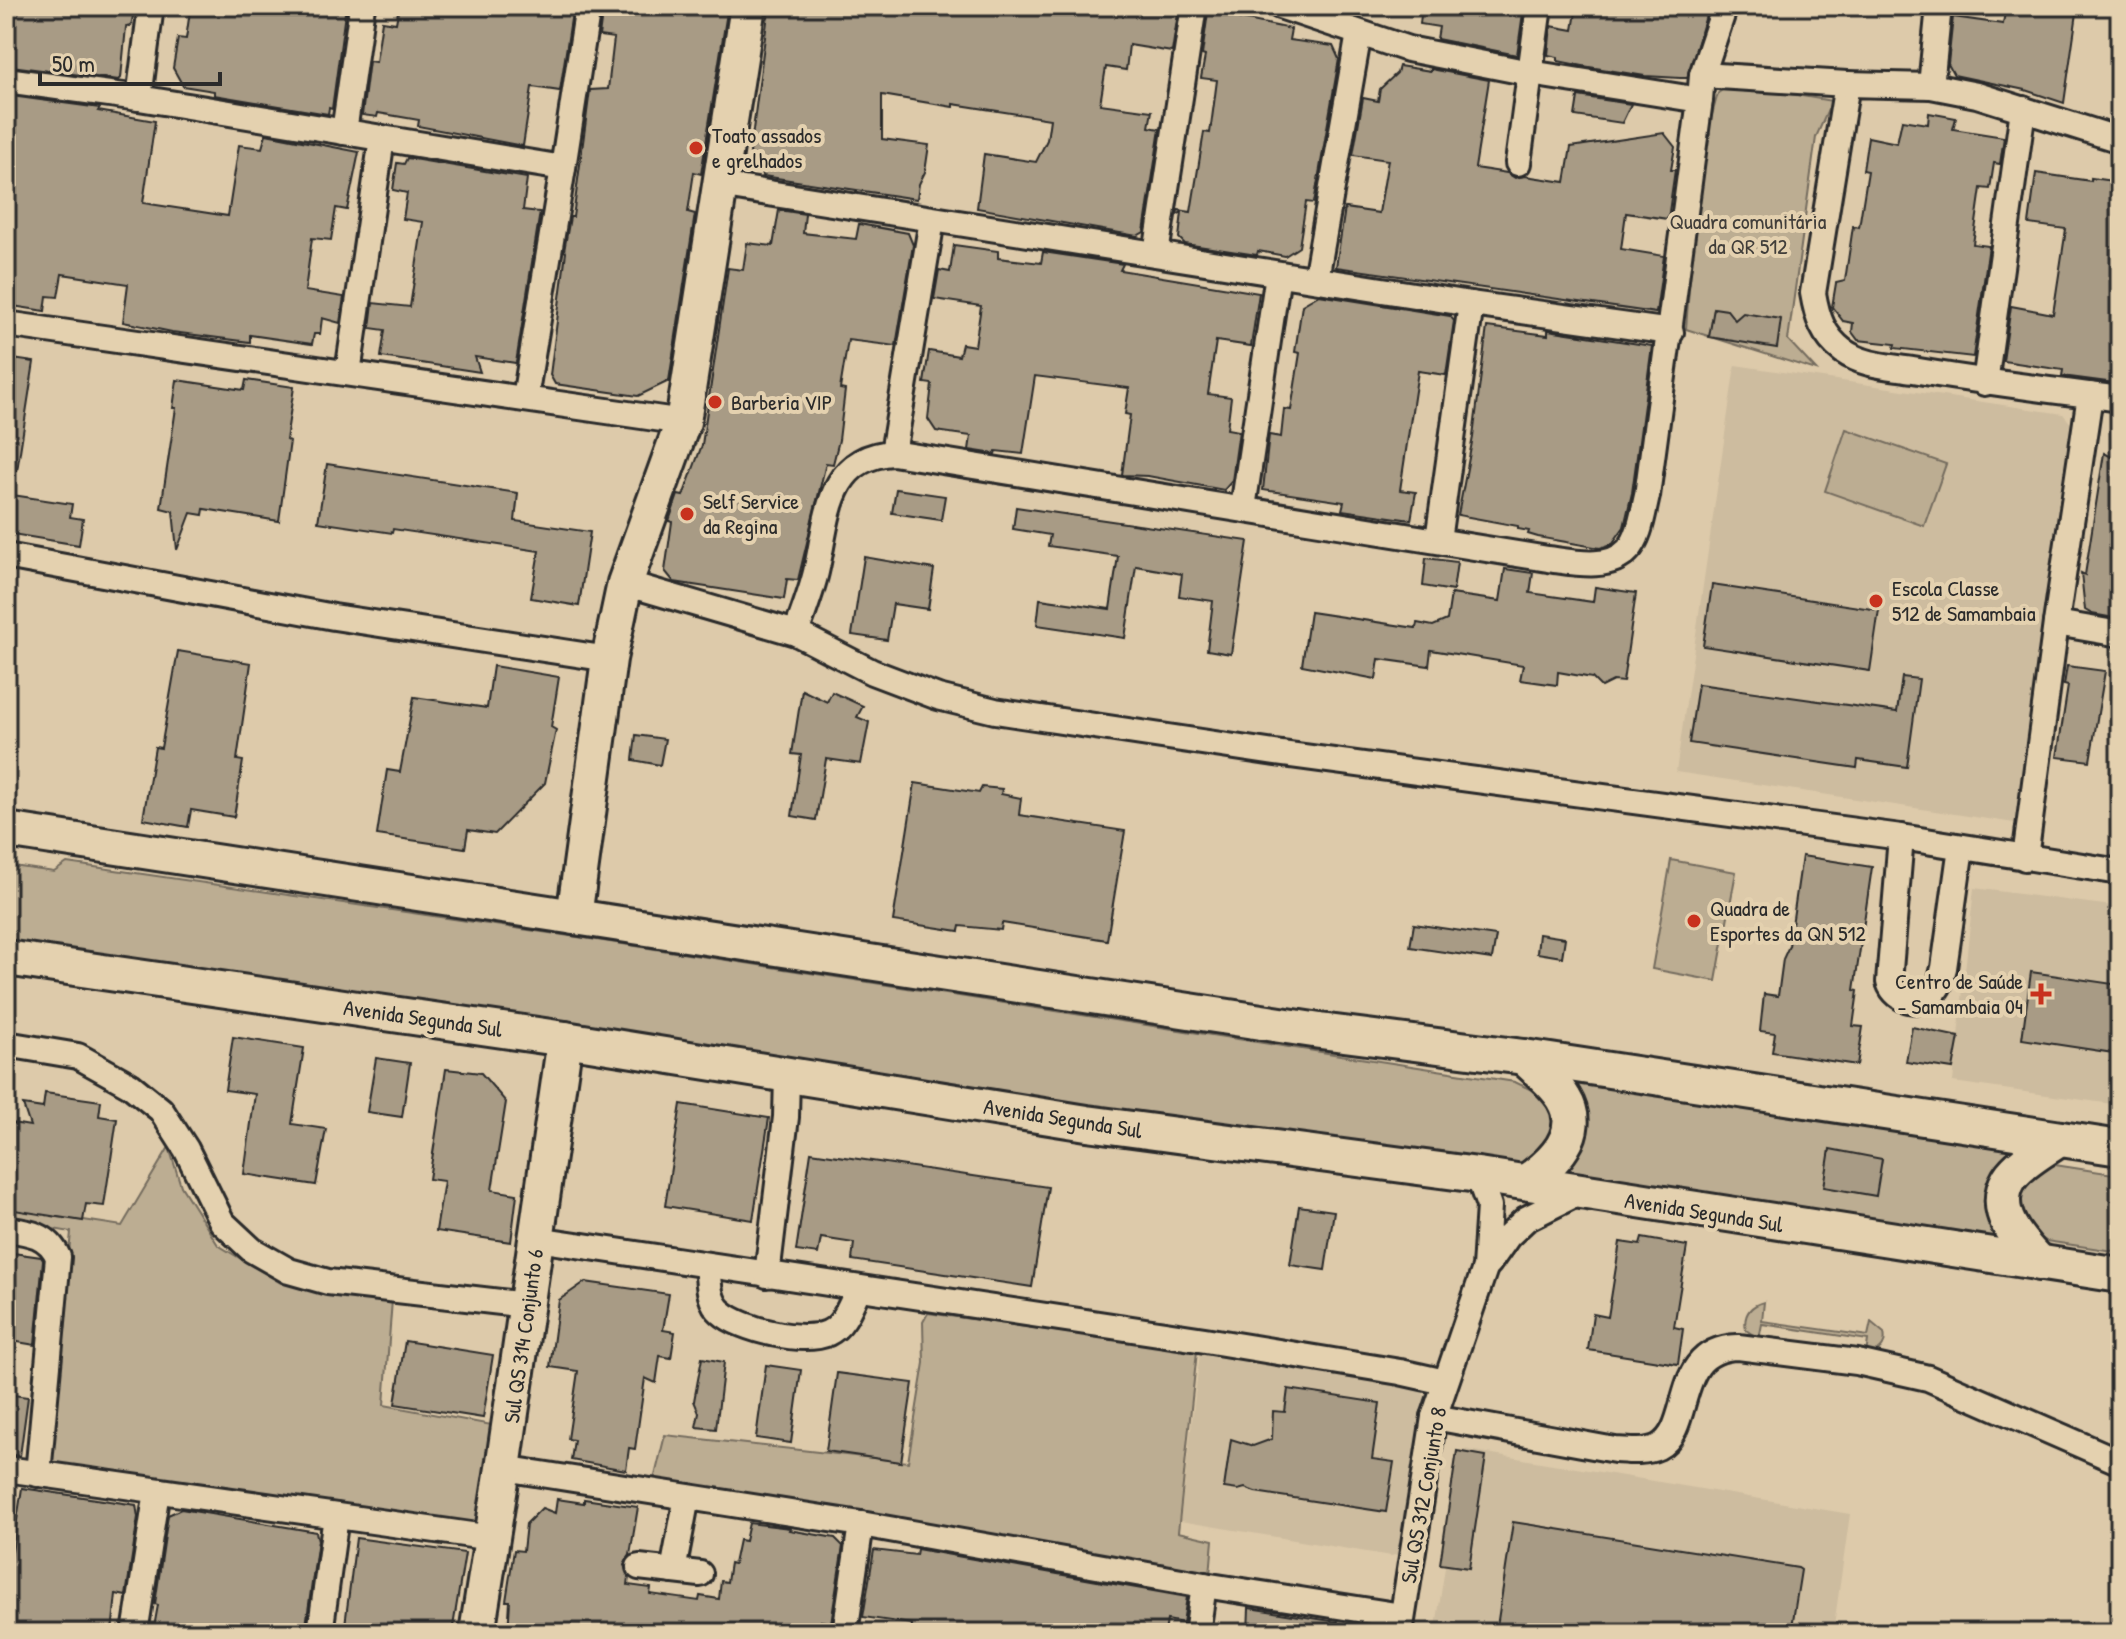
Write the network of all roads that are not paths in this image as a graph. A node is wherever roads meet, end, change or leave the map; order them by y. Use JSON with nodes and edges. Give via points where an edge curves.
{"nodes":[{"id":1,"x":151,"y":6,"type":"edge"},
{"id":2,"x":362,"y":6,"type":"edge"},
{"id":3,"x":588,"y":6,"type":"edge"},
{"id":4,"x":748,"y":6,"type":"edge"},
{"id":5,"x":1194,"y":6,"type":"edge"},
{"id":6,"x":1280,"y":6,"type":"edge"},
{"id":7,"x":1539,"y":6,"type":"edge"},
{"id":8,"x":1725,"y":6,"type":"edge"},
{"id":9,"x":1939,"y":6,"type":"edge"},
{"id":10,"x":1330,"y":14,"type":"edge"},
{"id":11,"x":1359,"y":33,"type":"junction"},
{"id":12,"x":1530,"y":73,"type":"junction"},
{"id":13,"x":1702,"y":75,"type":"junction"},
{"id":14,"x":6,"y":80,"type":"edge"},
{"id":15,"x":1847,"y":84,"type":"junction"},
{"id":16,"x":1931,"y":86,"type":"junction"},
{"id":17,"x":139,"y":98,"type":"junction"},
{"id":18,"x":1700,"y":100,"type":"junction"},
{"id":19,"x":2023,"y":109,"type":"junction"},
{"id":20,"x":344,"y":132,"type":"junction"},
{"id":21,"x":382,"y":138,"type":"junction"},
{"id":22,"x":2120,"y":140,"type":"edge"},
{"id":23,"x":1518,"y":163,"type":"dead end"},
{"id":24,"x":563,"y":168,"type":"junction"},
{"id":25,"x":718,"y":185,"type":"junction"},
{"id":26,"x":932,"y":220,"type":"junction"},
{"id":27,"x":1156,"y":254,"type":"junction"},
{"id":28,"x":1278,"y":274,"type":"junction"},
{"id":29,"x":1316,"y":279,"type":"junction"},
{"id":30,"x":1471,"y":304,"type":"junction"},
{"id":31,"x":6,"y":324,"type":"edge"},
{"id":32,"x":1671,"y":332,"type":"junction"},
{"id":33,"x":348,"y":373,"type":"junction"},
{"id":34,"x":1985,"y":383,"type":"junction"},
{"id":35,"x":2090,"y":395,"type":"junction"},
{"id":36,"x":525,"y":398,"type":"junction"},
{"id":37,"x":2120,"y":399,"type":"edge"},
{"id":38,"x":683,"y":422,"type":"junction"},
{"id":39,"x":893,"y":453,"type":"junction"},
{"id":40,"x":1243,"y":508,"type":"junction"},
{"id":41,"x":1438,"y":540,"type":"junction"},
{"id":42,"x":6,"y":556,"type":"edge"},
{"id":43,"x":625,"y":583,"type":"junction"},
{"id":44,"x":2056,"y":623,"type":"junction"},
{"id":45,"x":796,"y":633,"type":"junction"},
{"id":46,"x":2120,"y":634,"type":"edge"},
{"id":47,"x":609,"y":659,"type":"junction"},
{"id":48,"x":6,"y":830,"type":"edge"},
{"id":49,"x":1901,"y":837,"type":"junction"},
{"id":50,"x":1961,"y":847,"type":"junction"},
{"id":51,"x":2025,"y":858,"type":"junction"},
{"id":52,"x":2120,"y":872,"type":"edge"},
{"id":53,"x":574,"y":917,"type":"junction"},
{"id":54,"x":6,"y":958,"type":"edge"},
{"id":55,"x":565,"y":1039,"type":"junction"},
{"id":56,"x":6,"y":1044,"type":"edge"},
{"id":57,"x":1524,"y":1057,"type":"junction"},
{"id":58,"x":787,"y":1075,"type":"junction"},
{"id":59,"x":2059,"y":1139,"type":"junction"},
{"id":60,"x":2120,"y":1148,"type":"edge"},
{"id":61,"x":1478,"y":1175,"type":"junction"},
{"id":62,"x":1526,"y":1182,"type":"junction"},
{"id":63,"x":1580,"y":1192,"type":"junction"},
{"id":64,"x":6,"y":1229,"type":"edge"},
{"id":65,"x":537,"y":1239,"type":"junction"},
{"id":66,"x":2039,"y":1263,"type":"junction"},
{"id":67,"x":707,"y":1266,"type":"junction"},
{"id":68,"x":1485,"y":1268,"type":"junction"},
{"id":69,"x":767,"y":1275,"type":"junction"},
{"id":70,"x":2120,"y":1275,"type":"edge"},
{"id":71,"x":859,"y":1288,"type":"junction"},
{"id":72,"x":526,"y":1305,"type":"junction"},
{"id":73,"x":1445,"y":1382,"type":"junction"},
{"id":74,"x":1434,"y":1417,"type":"junction"},
{"id":75,"x":2120,"y":1462,"type":"edge"},
{"id":76,"x":503,"y":1468,"type":"junction"},
{"id":77,"x":6,"y":1469,"type":"edge"},
{"id":78,"x":38,"y":1474,"type":"junction"},
{"id":79,"x":157,"y":1491,"type":"junction"},
{"id":80,"x":687,"y":1497,"type":"junction"},
{"id":81,"x":336,"y":1516,"type":"junction"},
{"id":82,"x":861,"y":1524,"type":"junction"},
{"id":83,"x":492,"y":1538,"type":"junction"},
{"id":84,"x":639,"y":1567,"type":"dead end"},
{"id":85,"x":673,"y":1571,"type":"junction"},
{"id":86,"x":700,"y":1574,"type":"dead end"},
{"id":87,"x":1204,"y":1585,"type":"junction"},
{"id":88,"x":1401,"y":1624,"type":"edge"},
{"id":89,"x":135,"y":1633,"type":"edge"},
{"id":90,"x":320,"y":1633,"type":"edge"},
{"id":91,"x":477,"y":1633,"type":"edge"},
{"id":92,"x":845,"y":1633,"type":"edge"},
{"id":93,"x":1197,"y":1633,"type":"edge"}],
"edges":[{"from":1,"to":17,"type":"street"},
{"from":2,"to":20,"type":"street"},
{"from":3,"to":24,"type":"street"},
{"from":4,"to":25,"type":"main road"},
{"from":5,"to":27,"type":"street"},
{"from":6,"to":10,"type":"street"},
{"from":7,"to":12,"type":"street"},
{"from":8,"to":13,"type":"street"},
{"from":9,"to":16,"type":"street"},
{"from":10,"to":11,"type":"street"},
{"from":11,"to":12,"type":"street","via":[[1408,49]]},
{"from":11,"to":29,"type":"street"},
{"from":12,"to":18,"type":"street"},
{"from":12,"to":23,"type":"street"},
{"from":13,"to":15,"type":"street"},
{"from":13,"to":18,"type":"street"},
{"from":14,"to":17,"type":"street"},
{"from":15,"to":16,"type":"street"},
{"from":15,"to":34,"type":"street","via":[[1813,293],[1817,318],[1841,350],[1869,364]]},
{"from":16,"to":19,"type":"street"},
{"from":17,"to":20,"type":"street"},
{"from":18,"to":32,"type":"street"},
{"from":19,"to":22,"type":"street"},
{"from":19,"to":34,"type":"street"},
{"from":20,"to":21,"type":"street"},
{"from":21,"to":24,"type":"street"},
{"from":21,"to":33,"type":"street"},
{"from":24,"to":36,"type":"street"},
{"from":25,"to":26,"type":"street"},
{"from":25,"to":38,"type":"main road"},
{"from":26,"to":27,"type":"street"},
{"from":26,"to":39,"type":"street"},
{"from":27,"to":28,"type":"street"},
{"from":28,"to":29,"type":"street"},
{"from":28,"to":40,"type":"street"},
{"from":29,"to":30,"type":"street"},
{"from":30,"to":32,"type":"street"},
{"from":30,"to":41,"type":"street"},
{"from":31,"to":33,"type":"street"},
{"from":32,"to":41,"type":"street","via":[[1647,496],[1628,550],[1590,564]]},
{"from":33,"to":36,"type":"street"},
{"from":34,"to":35,"type":"street"},
{"from":35,"to":37,"type":"street"},
{"from":35,"to":44,"type":"street"},
{"from":36,"to":38,"type":"street"},
{"from":38,"to":43,"type":"main road"},
{"from":39,"to":40,"type":"street"},
{"from":39,"to":45,"type":"street","via":[[873,454],[856,463],[837,486]]},
{"from":40,"to":41,"type":"street"},
{"from":42,"to":47,"type":"street","via":[[334,617]]},
{"from":43,"to":45,"type":"street"},
{"from":43,"to":47,"type":"main road"},
{"from":44,"to":46,"type":"street"},
{"from":44,"to":51,"type":"street"},
{"from":45,"to":49,"type":"street","via":[[872,672],[995,711]]},
{"from":47,"to":53,"type":"main road"},
{"from":48,"to":53,"type":"main road"},
{"from":49,"to":50,"type":"street"},
{"from":49,"to":50,"type":"street","via":[[1889,982],[1904,1000],[1928,996],[1938,987]]},
{"from":50,"to":51,"type":"street"},
{"from":51,"to":52,"type":"street"},
{"from":53,"to":57,"type":"main road","via":[[1320,1031]]},
{"from":54,"to":55,"type":"main road","name":"Avenida Segunda Sul"},
{"from":55,"to":58,"type":"main road","name":"Avenida Segunda Sul"},
{"from":55,"to":65,"type":"main road","name":"Sul QS 314 Conjunto 6"},
{"from":56,"to":72,"type":"street","via":[[78,1056],[130,1085],[161,1110],[222,1222],[252,1250],[289,1271],[328,1282]]},
{"from":57,"to":59,"type":"main road"},
{"from":57,"to":62,"type":"main road","via":[[1564,1097],[1571,1119],[1560,1152]]},
{"from":58,"to":61,"type":"main road","name":"Avenida Segunda Sul","via":[[1087,1123]]},
{"from":58,"to":69,"type":"street"},
{"from":59,"to":60,"type":"main road"},
{"from":59,"to":66,"type":"main road","via":[[2013,1175],[2005,1189],[2007,1222]]},
{"from":61,"to":62,"type":"main road","name":"Avenida Segunda Sul"},
{"from":61,"to":68,"type":"street","name":"Sul QS 312 Conjunto 8","via":[[1489,1206]]},
{"from":62,"to":63,"type":"main road","name":"Avenida Segunda Sul"},
{"from":63,"to":66,"type":"main road","name":"Avenida Segunda Sul"},
{"from":63,"to":68,"type":"street","name":"Sul QS 312 Conjunto 8","via":[[1526,1219]]},
{"from":64,"to":78,"type":"street","via":[[40,1236],[58,1257]]},
{"from":65,"to":67,"type":"street"},
{"from":65,"to":72,"type":"main road","name":"Sul QS 314 Conjunto 6"},
{"from":66,"to":70,"type":"main road","name":"Avenida Segunda Sul"},
{"from":67,"to":69,"type":"street"},
{"from":67,"to":71,"type":"street","via":[[711,1298],[721,1313],[752,1329],[782,1335],[827,1334],[840,1324]]},
{"from":68,"to":73,"type":"street","name":"Sul QS 312 Conjunto 8"},
{"from":69,"to":71,"type":"street"},
{"from":71,"to":73,"type":"street"},
{"from":72,"to":76,"type":"main road","name":"Sul QS 314 Conjunto 6"},
{"from":73,"to":74,"type":"street","name":"Sul QS 312 Conjunto 8"},
{"from":74,"to":75,"type":"street","via":[[1615,1450],[1656,1448],[1667,1439],[1699,1365],[1720,1349],[1738,1347],[1857,1362],[1928,1378]]},
{"from":74,"to":88,"type":"street","name":"Sul QS 312 Conjunto 8"},
{"from":76,"to":80,"type":"street"},
{"from":76,"to":83,"type":"main road","name":"Sul QS 314 Conjunto 6"},
{"from":77,"to":78,"type":"street"},
{"from":78,"to":79,"type":"street"},
{"from":79,"to":81,"type":"street"},
{"from":79,"to":89,"type":"street"},
{"from":80,"to":82,"type":"street"},
{"from":80,"to":85,"type":"street"},
{"from":81,"to":83,"type":"street"},
{"from":81,"to":90,"type":"street"},
{"from":82,"to":87,"type":"street"},
{"from":82,"to":92,"type":"street"},
{"from":83,"to":91,"type":"main road","name":"Sul QS 314 Conjunto 6"},
{"from":84,"to":85,"type":"street"},
{"from":85,"to":86,"type":"street"},
{"from":87,"to":88,"type":"street"},
{"from":87,"to":93,"type":"street"}]}
